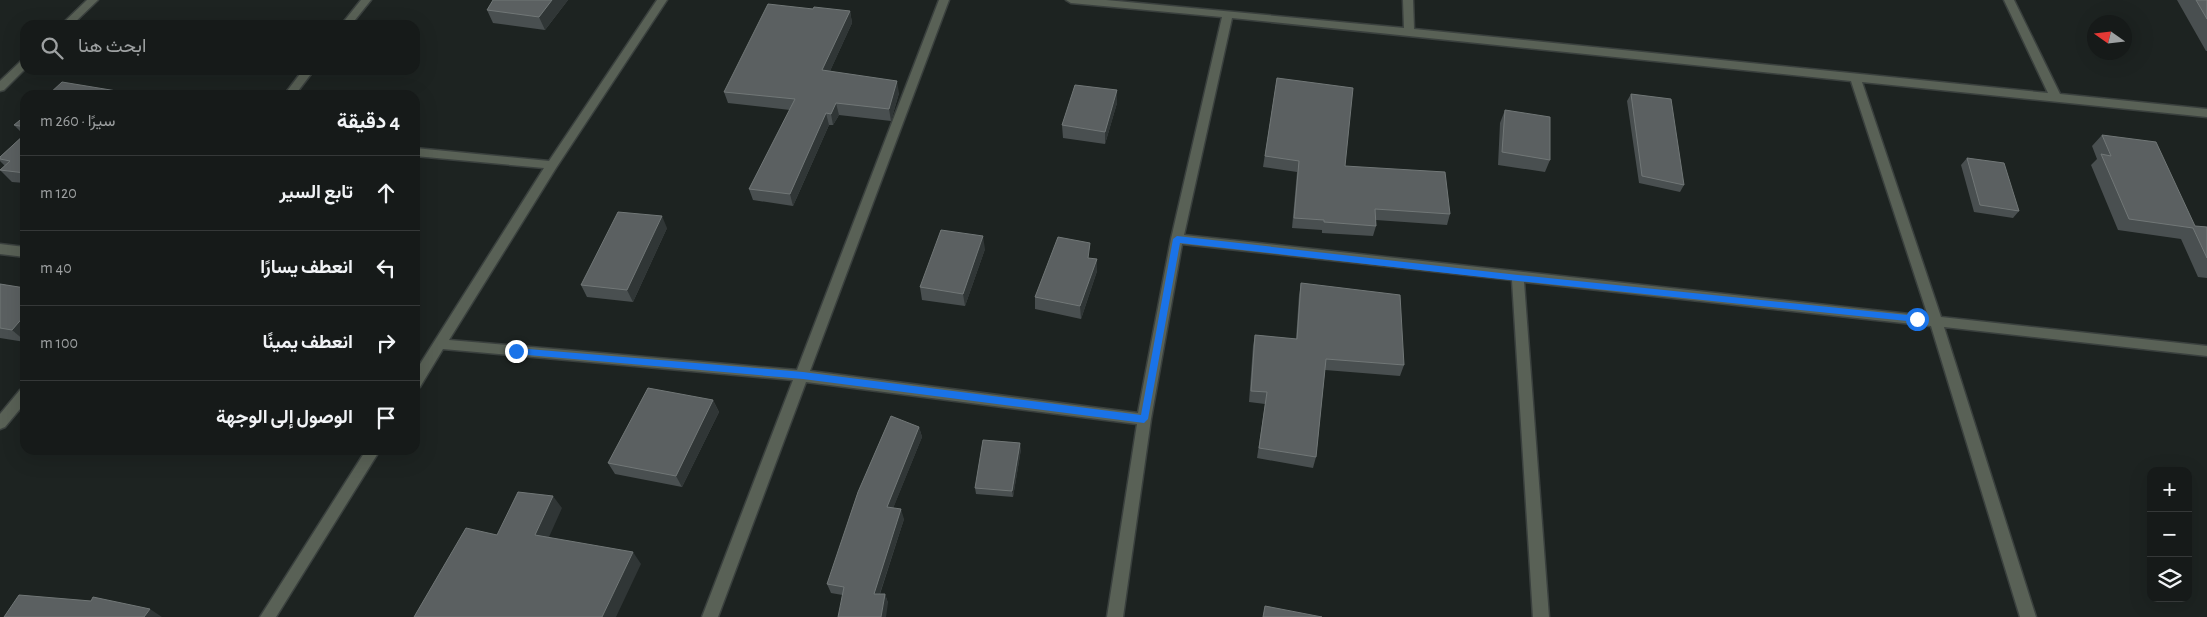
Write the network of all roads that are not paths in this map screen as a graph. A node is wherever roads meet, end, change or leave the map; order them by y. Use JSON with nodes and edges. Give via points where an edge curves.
{"nodes":[{"id":1,"x":93,"y":0,"type":"edge"},
{"id":2,"x":366,"y":0,"type":"edge"},
{"id":3,"x":662,"y":0,"type":"edge"},
{"id":4,"x":944,"y":0,"type":"edge"},
{"id":5,"x":1071,"y":0,"type":"edge"},
{"id":6,"x":1408,"y":0,"type":"edge"},
{"id":7,"x":2009,"y":0,"type":"edge"},
{"id":8,"x":1163,"y":4,"type":"edge"},
{"id":9,"x":1228,"y":14,"type":"junction"},
{"id":10,"x":71,"y":20,"type":"edge"},
{"id":11,"x":350,"y":20,"type":"edge"},
{"id":12,"x":1409,"y":32,"type":"junction"},
{"id":13,"x":20,"y":68,"type":"edge"},
{"id":14,"x":305,"y":75,"type":"edge"},
{"id":15,"x":1855,"y":77,"type":"junction"},
{"id":16,"x":0,"y":87,"type":"edge"},
{"id":17,"x":293,"y":90,"type":"edge"},
{"id":18,"x":2055,"y":96,"type":"junction"},
{"id":19,"x":2207,"y":113,"type":"edge"},
{"id":20,"x":420,"y":152,"type":"edge"},
{"id":21,"x":552,"y":165,"type":"junction"},
{"id":22,"x":1177,"y":239,"type":"junction"},
{"id":23,"x":0,"y":249,"type":"edge"},
{"id":24,"x":20,"y":251,"type":"edge"},
{"id":25,"x":1518,"y":278,"type":"junction"},
{"id":26,"x":1936,"y":321,"type":"junction"},
{"id":27,"x":440,"y":344,"type":"junction"},
{"id":28,"x":2207,"y":352,"type":"edge"},
{"id":29,"x":420,"y":375,"type":"edge"},
{"id":30,"x":803,"y":376,"type":"junction"},
{"id":31,"x":20,"y":400,"type":"edge"},
{"id":32,"x":1144,"y":419,"type":"junction"},
{"id":33,"x":0,"y":423,"type":"edge"},
{"id":34,"x":370,"y":455,"type":"edge"},
{"id":35,"x":268,"y":617,"type":"edge"},
{"id":36,"x":710,"y":617,"type":"edge"},
{"id":37,"x":1115,"y":617,"type":"edge"},
{"id":38,"x":1541,"y":617,"type":"edge"},
{"id":39,"x":2028,"y":617,"type":"edge"}],
"edges":[{"from":1,"to":10,"type":"street"},
{"from":2,"to":11,"type":"street"},
{"from":3,"to":21,"type":"street"},
{"from":4,"to":30,"type":"street"},
{"from":5,"to":8,"type":"street"},
{"from":6,"to":12,"type":"street"},
{"from":7,"to":18,"type":"street"},
{"from":8,"to":9,"type":"street"},
{"from":9,"to":12,"type":"street"},
{"from":9,"to":22,"type":"street"},
{"from":12,"to":15,"type":"street"},
{"from":13,"to":16,"type":"street"},
{"from":14,"to":17,"type":"street"},
{"from":15,"to":18,"type":"street"},
{"from":15,"to":26,"type":"street"},
{"from":18,"to":19,"type":"street"},
{"from":20,"to":21,"type":"street"},
{"from":21,"to":27,"type":"street"},
{"from":22,"to":25,"type":"street"},
{"from":22,"to":32,"type":"street"},
{"from":23,"to":24,"type":"street"},
{"from":25,"to":26,"type":"street"},
{"from":25,"to":38,"type":"street"},
{"from":26,"to":28,"type":"street"},
{"from":26,"to":39,"type":"street"},
{"from":27,"to":29,"type":"street"},
{"from":27,"to":30,"type":"street"},
{"from":30,"to":32,"type":"street"},
{"from":30,"to":36,"type":"street"},
{"from":31,"to":33,"type":"street"},
{"from":32,"to":37,"type":"street"},
{"from":34,"to":35,"type":"street"}]}
